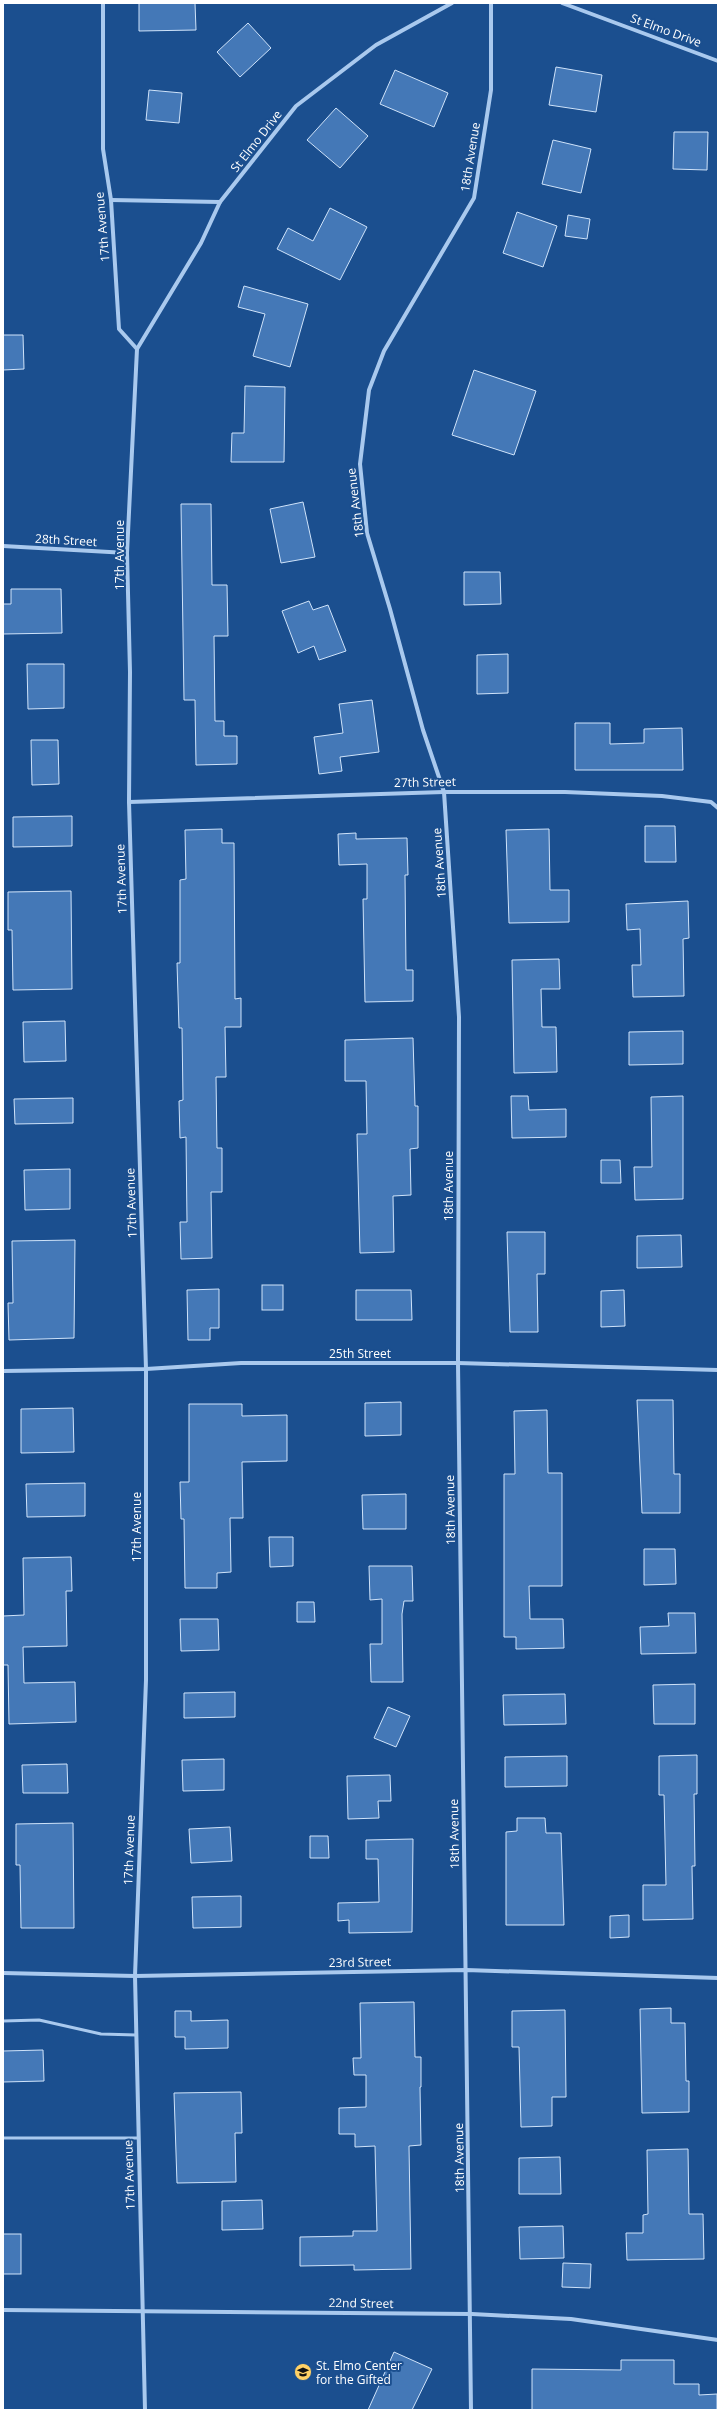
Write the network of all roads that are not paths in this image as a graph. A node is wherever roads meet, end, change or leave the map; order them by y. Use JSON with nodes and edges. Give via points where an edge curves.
{"nodes":[{"id":1,"x":103,"y":3,"type":"edge"},
{"id":2,"x":452,"y":3,"type":"edge"},
{"id":3,"x":491,"y":3,"type":"edge"},
{"id":4,"x":562,"y":3,"type":"edge"},
{"id":5,"x":718,"y":61,"type":"edge"},
{"id":6,"x":111,"y":200,"type":"junction"},
{"id":7,"x":220,"y":202,"type":"junction"},
{"id":8,"x":137,"y":349,"type":"junction"},
{"id":9,"x":3,"y":546,"type":"edge"},
{"id":10,"x":127,"y":553,"type":"junction"},
{"id":11,"x":444,"y":792,"type":"junction"},
{"id":12,"x":129,"y":802,"type":"junction"},
{"id":13,"x":718,"y":808,"type":"edge"},
{"id":14,"x":458,"y":1363,"type":"junction"},
{"id":15,"x":146,"y":1369,"type":"junction"},
{"id":16,"x":3,"y":1370,"type":"edge"},
{"id":17,"x":718,"y":1370,"type":"edge"},
{"id":18,"x":466,"y":1970,"type":"junction"},
{"id":19,"x":3,"y":1973,"type":"edge"},
{"id":20,"x":135,"y":1976,"type":"junction"},
{"id":21,"x":718,"y":1978,"type":"edge"},
{"id":22,"x":3,"y":2021,"type":"edge"},
{"id":23,"x":136,"y":2035,"type":"junction"},
{"id":24,"x":3,"y":2138,"type":"edge"},
{"id":25,"x":138,"y":2138,"type":"junction"},
{"id":26,"x":3,"y":2310,"type":"edge"},
{"id":27,"x":143,"y":2311,"type":"junction"},
{"id":28,"x":472,"y":2314,"type":"junction"},
{"id":29,"x":718,"y":2340,"type":"edge"},
{"id":30,"x":146,"y":2410,"type":"edge"},
{"id":31,"x":471,"y":2410,"type":"edge"}],
"edges":[{"from":1,"to":6,"type":"street","name":"17th Avenue","via":[[103,149]]},
{"from":2,"to":7,"type":"street","name":"St Elmo Drive","via":[[376,45],[296,106]]},
{"from":3,"to":11,"type":"street","name":"18th Avenue","via":[[491,90],[474,198],[384,350],[369,390],[360,464],[367,533],[423,730]]},
{"from":4,"to":5,"type":"street","name":"St Elmo Drive"},
{"from":6,"to":7,"type":"street"},
{"from":6,"to":8,"type":"street","name":"17th Avenue","via":[[119,329]]},
{"from":7,"to":8,"type":"street","name":"St Elmo Drive","via":[[201,243]]},
{"from":8,"to":10,"type":"street","name":"17th Avenue"},
{"from":9,"to":10,"type":"street","name":"28th Street"},
{"from":10,"to":12,"type":"street","name":"17th Avenue","via":[[130,672]]},
{"from":11,"to":12,"type":"street","name":"27th Street"},
{"from":11,"to":13,"type":"street","name":"27th Street","via":[[565,792],[662,796],[711,802]]},
{"from":11,"to":14,"type":"street","name":"18th Avenue","via":[[459,1017]]},
{"from":12,"to":15,"type":"street","name":"17th Avenue"},
{"from":14,"to":15,"type":"street","name":"25th Street","via":[[241,1363]]},
{"from":14,"to":17,"type":"street","name":"25th Street"},
{"from":14,"to":18,"type":"street","name":"18th Avenue"},
{"from":15,"to":16,"type":"street","name":"25th Street"},
{"from":15,"to":20,"type":"street","name":"17th Avenue","via":[[146,1680]]},
{"from":18,"to":20,"type":"street","name":"23rd Street"},
{"from":18,"to":21,"type":"street","name":"23rd Street"},
{"from":18,"to":28,"type":"street","name":"18th Avenue"},
{"from":19,"to":20,"type":"street","name":"23rd Street"},
{"from":20,"to":23,"type":"street","name":"17th Avenue"},
{"from":22,"to":23,"type":"lane","via":[[39,2020],[101,2034]]},
{"from":23,"to":25,"type":"street","name":"17th Avenue"},
{"from":24,"to":25,"type":"lane"},
{"from":25,"to":27,"type":"street","name":"17th Avenue"},
{"from":26,"to":27,"type":"street","name":"22nd Street"},
{"from":27,"to":28,"type":"street","name":"22nd Street"},
{"from":27,"to":30,"type":"street","name":"17th Avenue"},
{"from":28,"to":29,"type":"street","name":"22nd Street","via":[[571,2319]]},
{"from":28,"to":31,"type":"street","name":"18th Avenue"}]}
